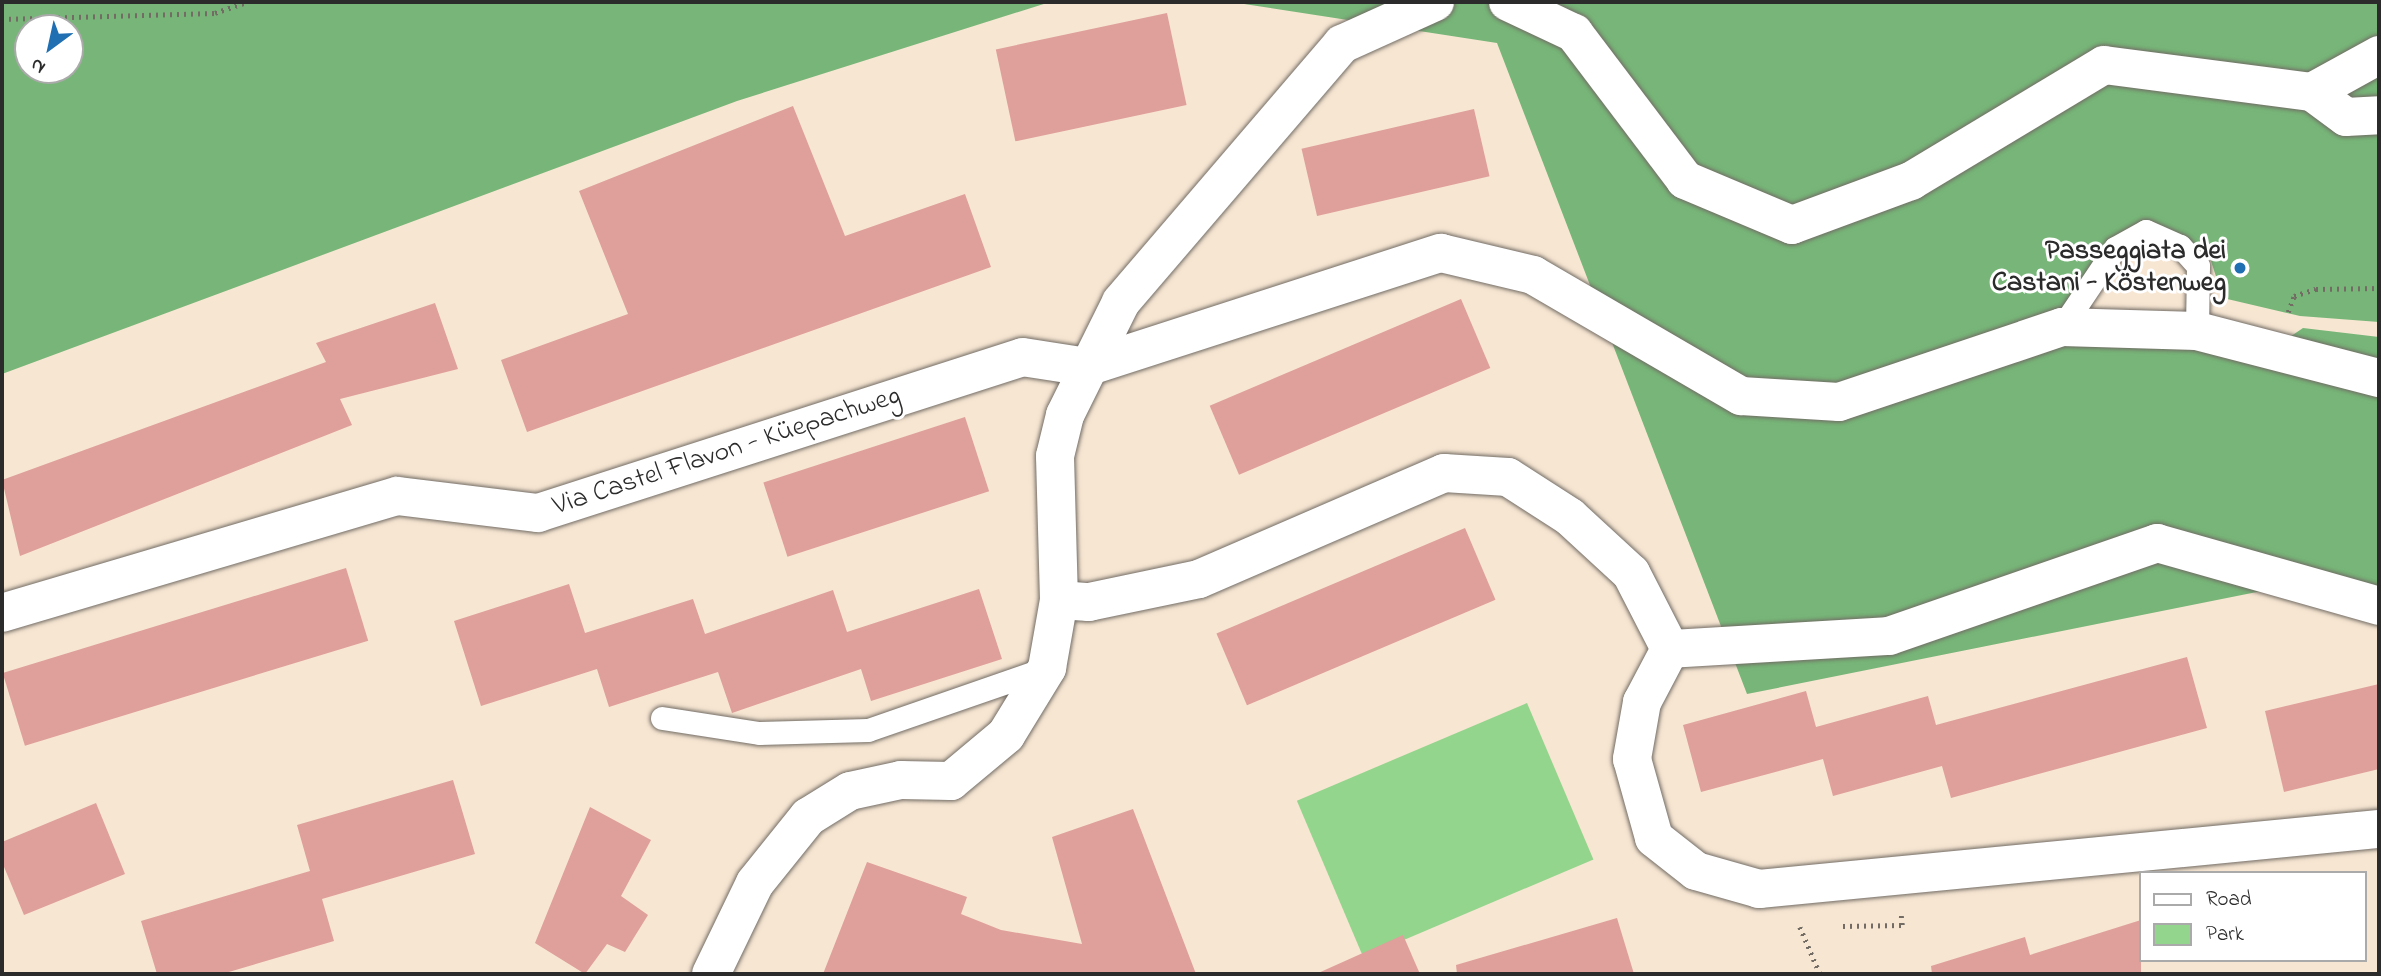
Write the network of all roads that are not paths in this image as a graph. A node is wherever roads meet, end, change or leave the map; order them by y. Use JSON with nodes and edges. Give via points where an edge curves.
{"nodes":[{"id":1,"x":1435,"y":2,"type":"edge"},
{"id":2,"x":1508,"y":2,"type":"edge"},
{"id":3,"x":2379,"y":55,"type":"edge"},
{"id":4,"x":2312,"y":92,"type":"junction"},
{"id":5,"x":2379,"y":116,"type":"edge"},
{"id":6,"x":2062,"y":327,"type":"junction"},
{"id":7,"x":2197,"y":331,"type":"junction"},
{"id":8,"x":1087,"y":366,"type":"junction"},
{"id":9,"x":2379,"y":378,"type":"edge"},
{"id":10,"x":1059,"y":600,"type":"junction"},
{"id":11,"x":2379,"y":606,"type":"edge"},
{"id":12,"x":2,"y":612,"type":"edge"},
{"id":13,"x":1670,"y":649,"type":"junction"},
{"id":14,"x":1047,"y":668,"type":"junction"},
{"id":15,"x":662,"y":718,"type":"dead end"},
{"id":16,"x":2379,"y":829,"type":"edge"},
{"id":17,"x":711,"y":974,"type":"edge"}],
"edges":[{"from":1,"to":8,"type":"street","via":[[1342,44],[1121,302]]},
{"from":2,"to":4,"type":"street","via":[[1574,33],[1685,180],[1792,225],[1911,181],[2105,65]]},
{"from":3,"to":4,"type":"street"},
{"from":4,"to":5,"type":"street","via":[[2346,117]]},
{"from":6,"to":7,"type":"street"},
{"from":6,"to":7,"type":"lane","via":[[2115,248],[2146,231],[2180,246],[2198,266]]},
{"from":6,"to":8,"type":"street","via":[[1839,402],[1741,396],[1533,275],[1441,253]]},
{"from":7,"to":9,"type":"street","via":[[2275,347]]},
{"from":8,"to":10,"type":"street","via":[[1055,456]]},
{"from":8,"to":12,"type":"street","name":"Via Castel Flavon - Küepachweg","via":[[1023,357],[538,513],[397,496]]},
{"from":10,"to":13,"type":"street","via":[[1089,601],[1199,579],[1444,473],[1508,477],[1570,517],[1631,573]]},
{"from":10,"to":14,"type":"street"},
{"from":11,"to":13,"type":"street","via":[[2157,542],[1889,636]]},
{"from":13,"to":16,"type":"street","via":[[1642,702],[1632,759],[1654,838],[1696,871],[1759,889]]},
{"from":14,"to":15,"type":"lane","via":[[869,730],[759,733]]},
{"from":14,"to":17,"type":"street","via":[[1006,735],[951,781],[901,780],[850,791],[808,817],[755,883]]}]}
